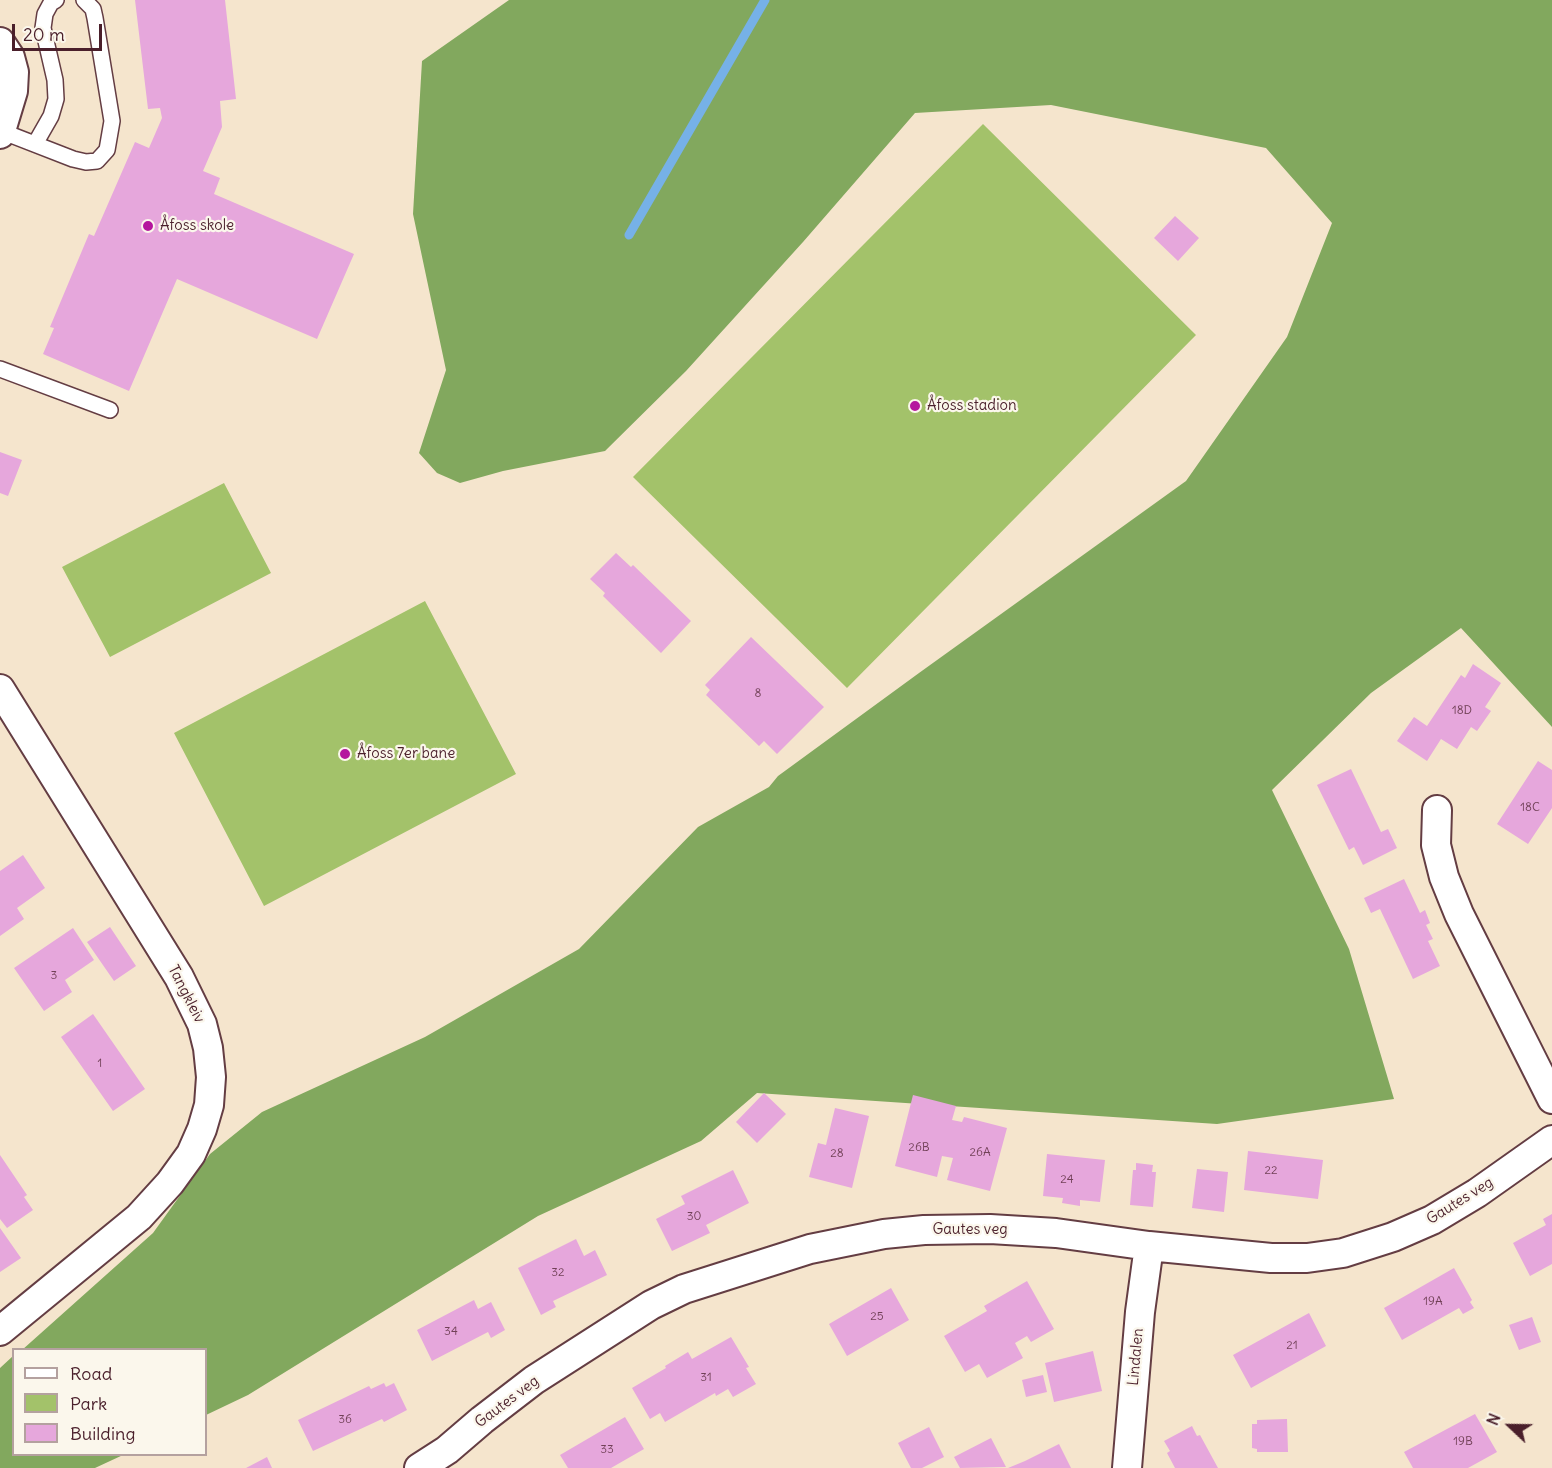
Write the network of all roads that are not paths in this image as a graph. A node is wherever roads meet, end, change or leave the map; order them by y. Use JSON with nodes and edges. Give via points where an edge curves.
{"nodes":[{"id":1,"x":56,"y":0,"type":"edge"},
{"id":2,"x":84,"y":0,"type":"edge"},
{"id":3,"x":0,"y":42,"type":"edge"},
{"id":4,"x":1,"y":132,"type":"edge"},
{"id":5,"x":35,"y":144,"type":"junction"},
{"id":6,"x":0,"y":369,"type":"edge"},
{"id":7,"x":110,"y":410,"type":"dead end"},
{"id":8,"x":0,"y":689,"type":"edge"},
{"id":9,"x":1437,"y":810,"type":"dead end"},
{"id":10,"x":1552,"y":1099,"type":"edge"},
{"id":11,"x":1552,"y":1140,"type":"edge"},
{"id":12,"x":1149,"y":1246,"type":"junction"},
{"id":13,"x":0,"y":1331,"type":"edge"},
{"id":14,"x":454,"y":1459,"type":"edge"},
{"id":15,"x":419,"y":1468,"type":"edge"},
{"id":16,"x":1127,"y":1468,"type":"edge"}],
"edges":[{"from":1,"to":5,"type":"lane","via":[[48,9],[43,28],[56,99]]},
{"from":2,"to":5,"type":"lane","via":[[93,9],[112,121],[107,150],[97,160],[86,162]]},
{"from":3,"to":4,"type":"street","via":[[14,72],[13,91]]},
{"from":4,"to":5,"type":"lane"},
{"from":6,"to":7,"type":"lane"},
{"from":8,"to":13,"type":"street","name":"Tangkleiv","via":[[183,985],[202,1024],[211,1077],[202,1129],[191,1154],[170,1183],[139,1217]]},
{"from":9,"to":10,"type":"street","via":[[1436,845],[1444,877]]},
{"from":11,"to":12,"type":"street","name":"Gautes veg","via":[[1432,1220],[1343,1253],[1271,1258]]},
{"from":12,"to":14,"type":"street","name":"Gautes veg","via":[[1056,1233],[990,1229],[884,1234],[810,1249],[684,1289],[651,1305],[534,1380],[482,1420]]},
{"from":12,"to":16,"type":"street","name":"Lindalen"},
{"from":14,"to":15,"type":"street","name":"Gautes veg"}]}
